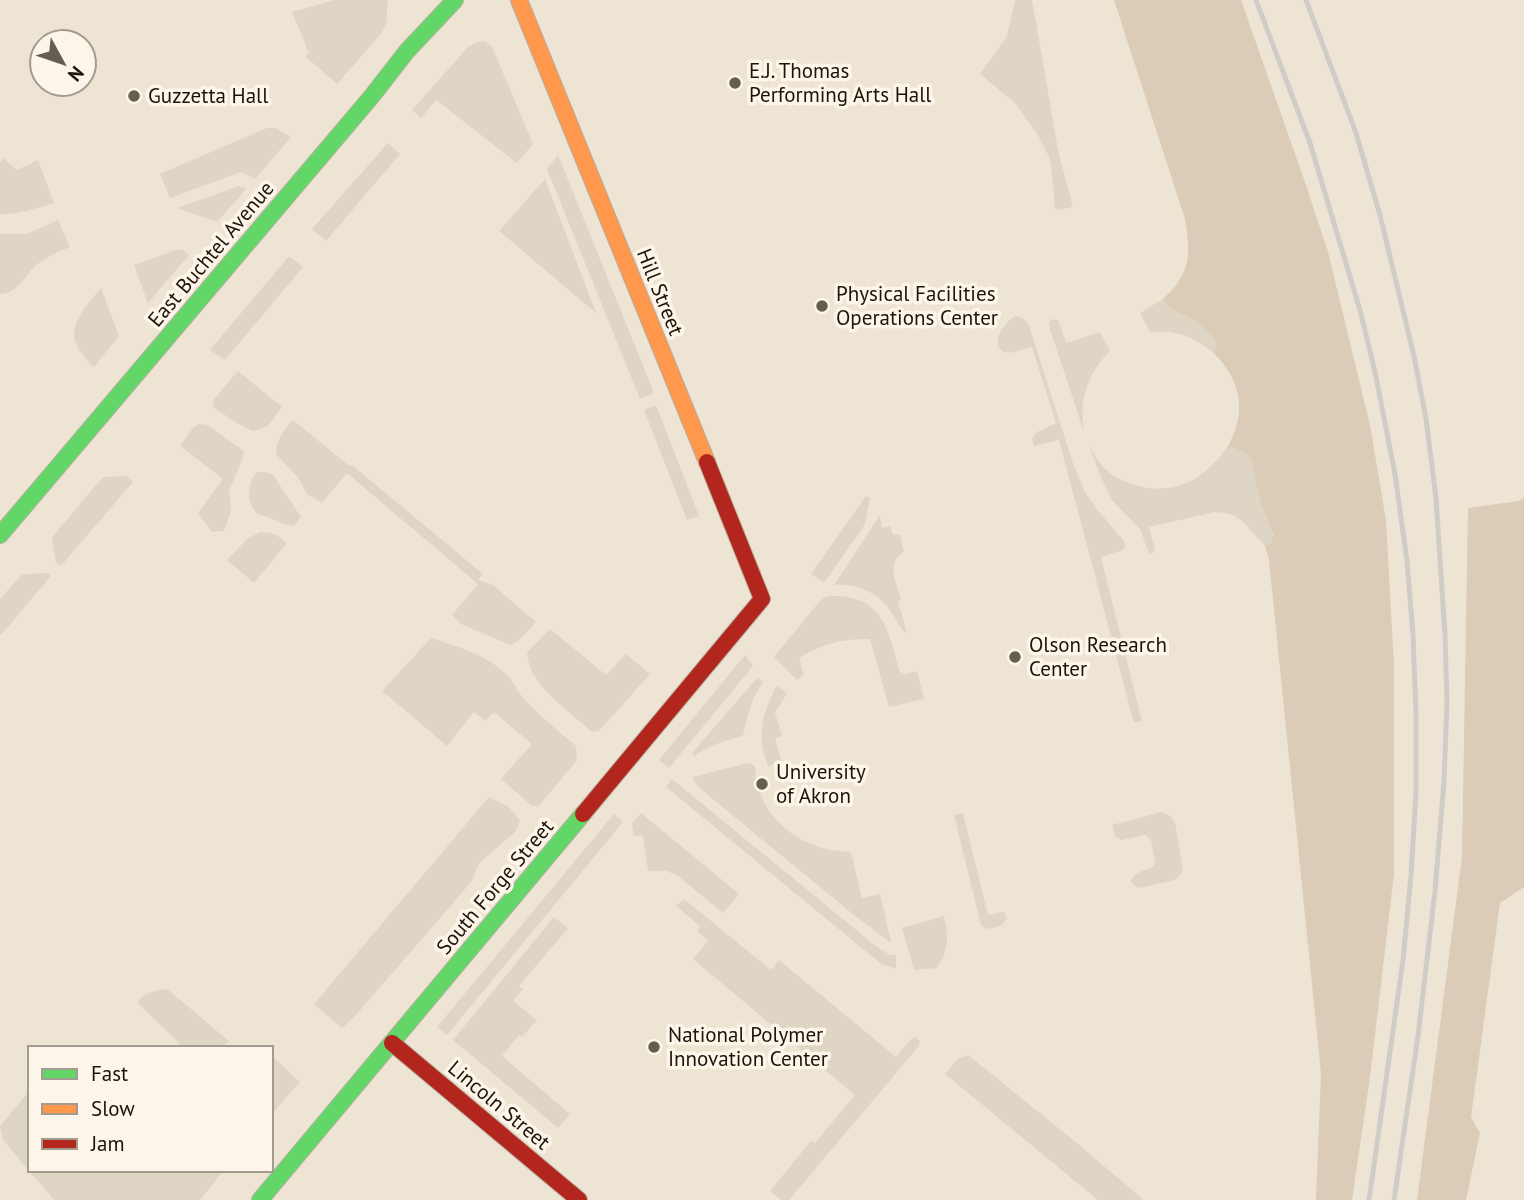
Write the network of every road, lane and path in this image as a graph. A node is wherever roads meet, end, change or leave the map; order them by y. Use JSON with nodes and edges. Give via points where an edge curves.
{"nodes":[{"id":1,"x":455,"y":0,"type":"edge"},
{"id":2,"x":519,"y":0,"type":"edge"},
{"id":3,"x":0,"y":535,"type":"edge"},
{"id":4,"x":762,"y":599,"type":"joint"},
{"id":5,"x":392,"y":1043,"type":"junction"},
{"id":6,"x":260,"y":1200,"type":"edge"},
{"id":7,"x":579,"y":1200,"type":"edge"}],
"edges":[{"from":1,"to":3,"type":"street","name":"East Buchtel Avenue","via":[[407,51]]},
{"from":2,"to":4,"type":"street","name":"Hill Street"},
{"from":4,"to":5,"type":"street","name":"South Forge Street"},
{"from":5,"to":6,"type":"street","name":"South Forge Street"},
{"from":5,"to":7,"type":"street","name":"Lincoln Street"}]}
